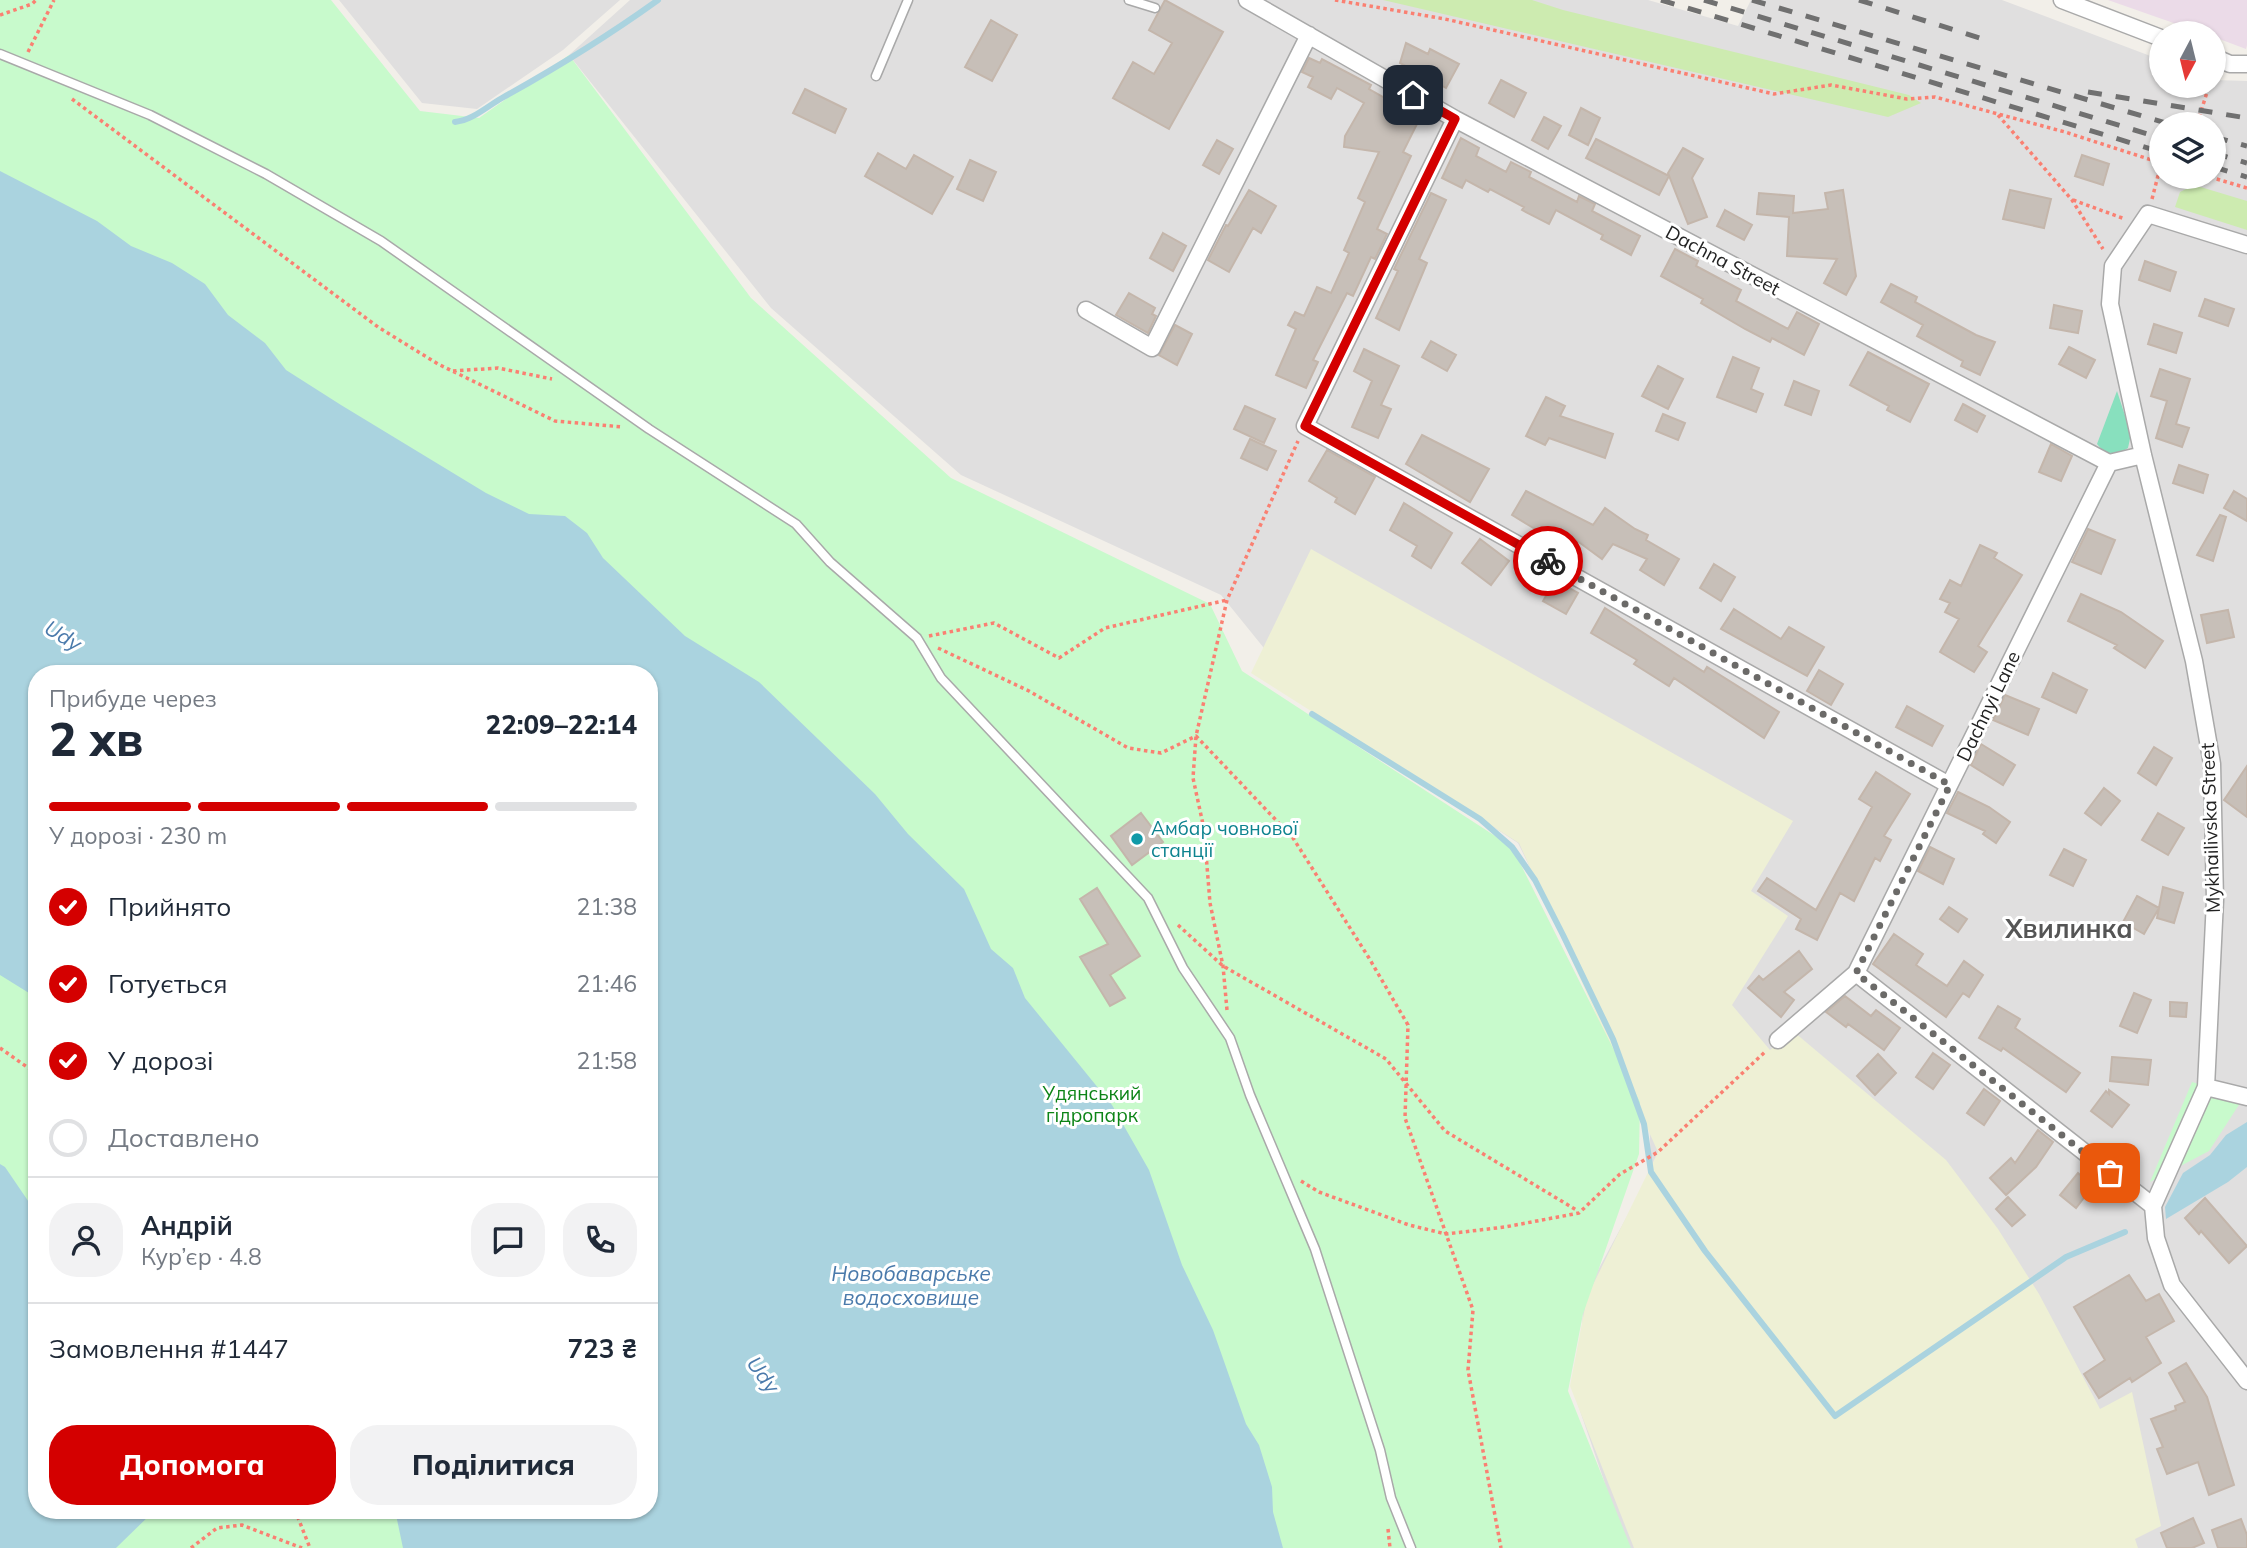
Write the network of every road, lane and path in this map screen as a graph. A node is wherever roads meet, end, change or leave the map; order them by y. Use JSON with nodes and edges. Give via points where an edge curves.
{"nodes":[{"id":1,"x":36,"y":0,"type":"edge"},
{"id":2,"x":54,"y":0,"type":"edge"},
{"id":3,"x":908,"y":0,"type":"edge"},
{"id":4,"x":1129,"y":0,"type":"edge"},
{"id":5,"x":1247,"y":0,"type":"edge"},
{"id":6,"x":1335,"y":0,"type":"edge"},
{"id":7,"x":2062,"y":0,"type":"edge"},
{"id":8,"x":1155,"y":8,"type":"dead end"},
{"id":9,"x":0,"y":15,"type":"edge"},
{"id":10,"x":2149,"y":33,"type":"edge"},
{"id":11,"x":1309,"y":35,"type":"junction"},
{"id":12,"x":0,"y":54,"type":"edge"},
{"id":13,"x":2226,"y":62,"type":"edge"},
{"id":14,"x":22,"y":63,"type":"junction"},
{"id":15,"x":2247,"y":64,"type":"edge"},
{"id":16,"x":876,"y":76,"type":"dead end"},
{"id":17,"x":64,"y":94,"type":"dead end"},
{"id":18,"x":1997,"y":114,"type":"junction"},
{"id":19,"x":1455,"y":119,"type":"junction"},
{"id":20,"x":2149,"y":159,"type":"edge"},
{"id":21,"x":2226,"y":182,"type":"edge"},
{"id":22,"x":2247,"y":188,"type":"edge"},
{"id":23,"x":2154,"y":189,"type":"edge"},
{"id":24,"x":2073,"y":200,"type":"junction"},
{"id":25,"x":2148,"y":214,"type":"junction"},
{"id":26,"x":2247,"y":244,"type":"edge"},
{"id":27,"x":2113,"y":266,"type":"junction"},
{"id":28,"x":1086,"y":310,"type":"dead end"},
{"id":29,"x":451,"y":371,"type":"junction"},
{"id":30,"x":563,"y":382,"type":"dead end"},
{"id":31,"x":1305,"y":426,"type":"junction"},
{"id":32,"x":649,"y":429,"type":"junction"},
{"id":33,"x":2143,"y":455,"type":"junction"},
{"id":34,"x":2109,"y":463,"type":"junction"},
{"id":35,"x":1227,"y":600,"type":"junction"},
{"id":36,"x":917,"y":638,"type":"junction"},
{"id":37,"x":1196,"y":736,"type":"junction"},
{"id":38,"x":1950,"y":785,"type":"junction"},
{"id":39,"x":1176,"y":923,"type":"dead end"},
{"id":40,"x":1223,"y":966,"type":"junction"},
{"id":41,"x":1856,"y":973,"type":"junction"},
{"id":42,"x":1230,"y":1038,"type":"junction"},
{"id":43,"x":1778,"y":1040,"type":"joint"},
{"id":44,"x":0,"y":1048,"type":"edge"},
{"id":45,"x":28,"y":1068,"type":"edge"},
{"id":46,"x":1406,"y":1086,"type":"junction"},
{"id":47,"x":2206,"y":1087,"type":"junction"},
{"id":48,"x":2247,"y":1097,"type":"edge"},
{"id":49,"x":1280,"y":1170,"type":"junction"},
{"id":50,"x":2153,"y":1206,"type":"junction"},
{"id":51,"x":1579,"y":1213,"type":"junction"},
{"id":52,"x":1446,"y":1234,"type":"junction"},
{"id":53,"x":2247,"y":1381,"type":"edge"},
{"id":54,"x":299,"y":1519,"type":"edge"},
{"id":55,"x":191,"y":1548,"type":"edge"},
{"id":56,"x":302,"y":1548,"type":"edge"},
{"id":57,"x":310,"y":1548,"type":"edge"},
{"id":58,"x":1411,"y":1548,"type":"edge"},
{"id":59,"x":1501,"y":1548,"type":"edge"}],
"edges":[{"from":1,"to":9,"type":"path"},
{"from":2,"to":14,"type":"path"},
{"from":3,"to":16,"type":"lane"},
{"from":4,"to":8,"type":"lane"},
{"from":5,"to":11,"type":"street","name":"Dachna Street"},
{"from":6,"to":18,"type":"path","via":[[1446,19],[1774,94],[1832,85],[1907,99],[1935,97]]},
{"from":7,"to":10,"type":"street"},
{"from":11,"to":19,"type":"street","name":"Dachna Street"},
{"from":11,"to":28,"type":"street","via":[[1152,348]]},
{"from":12,"to":14,"type":"lane"},
{"from":13,"to":15,"type":"street"},
{"from":14,"to":32,"type":"lane","via":[[150,115],[266,174],[381,241]]},
{"from":17,"to":29,"type":"path","via":[[378,327]]},
{"from":18,"to":20,"type":"path"},
{"from":18,"to":24,"type":"path"},
{"from":19,"to":31,"type":"street"},
{"from":19,"to":34,"type":"street","name":"Dachna Street"},
{"from":21,"to":22,"type":"path"},
{"from":23,"to":25,"type":"path"},
{"from":24,"to":25,"type":"path","via":[[2127,220]]},
{"from":24,"to":27,"type":"path"},
{"from":25,"to":26,"type":"street"},
{"from":25,"to":27,"type":"street","name":"Mykhailivska Street"},
{"from":27,"to":33,"type":"street","name":"Mykhailivska Street","via":[[2110,304]]},
{"from":29,"to":30,"type":"path","via":[[498,368]]},
{"from":29,"to":32,"type":"path","via":[[555,421]]},
{"from":31,"to":35,"type":"path"},
{"from":31,"to":38,"type":"street"},
{"from":32,"to":36,"type":"lane","via":[[796,524],[830,562]]},
{"from":33,"to":34,"type":"street"},
{"from":33,"to":47,"type":"street","name":"Mykhailivska Street","via":[[2194,661],[2212,764],[2215,900]]},
{"from":34,"to":38,"type":"street","name":"Dachnyi Lane"},
{"from":35,"to":36,"type":"path","via":[[1105,628],[1059,658],[994,623]]},
{"from":35,"to":37,"type":"path"},
{"from":36,"to":37,"type":"path","via":[[1029,691],[1128,748],[1161,753]]},
{"from":36,"to":42,"type":"lane","via":[[941,678],[1148,898],[1183,968]]},
{"from":37,"to":40,"type":"path","via":[[1193,778]]},
{"from":37,"to":46,"type":"path","via":[[1293,838],[1369,958],[1408,1025]]},
{"from":38,"to":41,"type":"street","name":"Dachnyi Lane"},
{"from":39,"to":40,"type":"path"},
{"from":40,"to":42,"type":"path"},
{"from":40,"to":46,"type":"path","via":[[1386,1059]]},
{"from":41,"to":43,"type":"street","name":"Dachnyi Lane"},
{"from":41,"to":50,"type":"street"},
{"from":42,"to":49,"type":"lane"},
{"from":43,"to":51,"type":"path","via":[[1658,1152],[1620,1174]]},
{"from":44,"to":45,"type":"path"},
{"from":46,"to":51,"type":"path","via":[[1445,1131]]},
{"from":46,"to":52,"type":"path","via":[[1405,1118]]},
{"from":47,"to":48,"type":"street"},
{"from":47,"to":50,"type":"street","name":"Mykhailivska Street"},
{"from":49,"to":52,"type":"path","via":[[1319,1192]]},
{"from":49,"to":58,"type":"lane","via":[[1315,1249],[1391,1498]]},
{"from":50,"to":53,"type":"street","via":[[2156,1238],[2172,1285]]},
{"from":51,"to":52,"type":"path"},
{"from":52,"to":59,"type":"path","via":[[1473,1310],[1468,1370]]},
{"from":54,"to":57,"type":"path"},
{"from":55,"to":56,"type":"path","via":[[217,1528],[242,1525]]}]}
